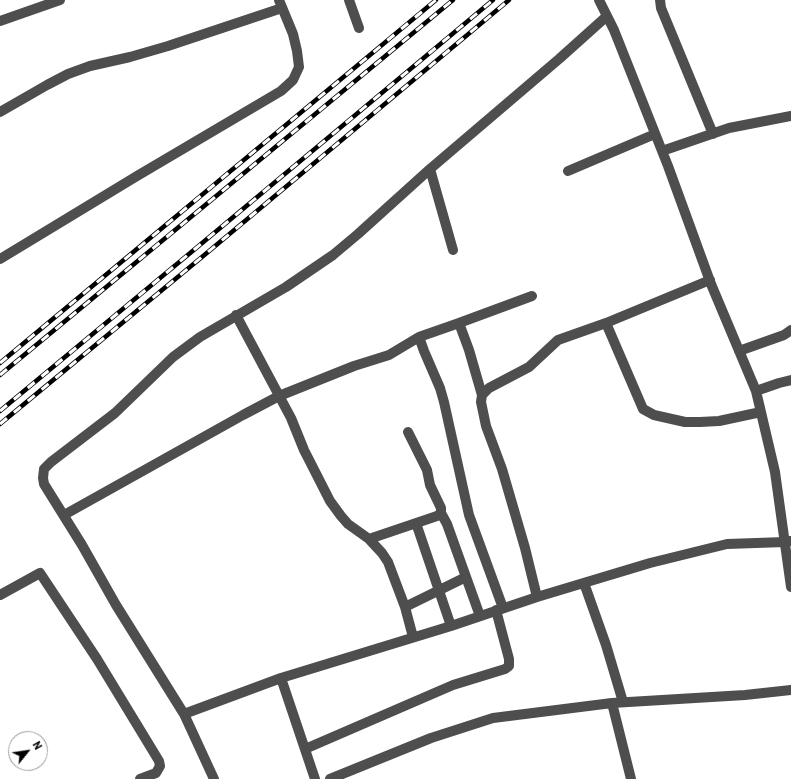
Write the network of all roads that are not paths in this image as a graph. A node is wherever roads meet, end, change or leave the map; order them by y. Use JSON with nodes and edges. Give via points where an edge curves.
{"nodes":[{"id":1,"x":60,"y":0,"type":"edge"},
{"id":2,"x":349,"y":0,"type":"edge"},
{"id":3,"x":599,"y":0,"type":"edge"},
{"id":4,"x":660,"y":0,"type":"edge"},
{"id":5,"x":281,"y":4,"type":"edge"},
{"id":6,"x":608,"y":16,"type":"junction"},
{"id":7,"x":0,"y":21,"type":"edge"},
{"id":8,"x":359,"y":28,"type":"dead end"},
{"id":9,"x":0,"y":112,"type":"edge"},
{"id":10,"x":791,"y":116,"type":"edge"},
{"id":11,"x":656,"y":134,"type":"junction"},
{"id":12,"x":713,"y":134,"type":"junction"},
{"id":13,"x":662,"y":151,"type":"junction"},
{"id":14,"x":430,"y":169,"type":"junction"},
{"id":15,"x":568,"y":171,"type":"dead end"},
{"id":16,"x":453,"y":250,"type":"dead end"},
{"id":17,"x":0,"y":259,"type":"edge"},
{"id":18,"x":710,"y":280,"type":"junction"},
{"id":19,"x":532,"y":296,"type":"dead end"},
{"id":20,"x":236,"y":315,"type":"junction"},
{"id":21,"x":459,"y":322,"type":"junction"},
{"id":22,"x":606,"y":323,"type":"junction"},
{"id":23,"x":791,"y":330,"type":"edge"},
{"id":24,"x":419,"y":337,"type":"junction"},
{"id":25,"x":739,"y":351,"type":"junction"},
{"id":26,"x":791,"y":380,"type":"edge"},
{"id":27,"x":756,"y":392,"type":"junction"},
{"id":28,"x":482,"y":395,"type":"junction"},
{"id":29,"x":279,"y":396,"type":"junction"},
{"id":30,"x":761,"y":412,"type":"junction"},
{"id":31,"x":408,"y":432,"type":"dead end"},
{"id":32,"x":441,"y":513,"type":"junction"},
{"id":33,"x":64,"y":515,"type":"junction"},
{"id":34,"x":416,"y":523,"type":"junction"},
{"id":35,"x":369,"y":539,"type":"junction"},
{"id":36,"x":788,"y":542,"type":"edge"},
{"id":37,"x":466,"y":577,"type":"junction"},
{"id":38,"x":584,"y":584,"type":"junction"},
{"id":39,"x":791,"y":587,"type":"edge"},
{"id":40,"x":439,"y":591,"type":"junction"},
{"id":41,"x":0,"y":595,"type":"edge"},
{"id":42,"x":537,"y":597,"type":"junction"},
{"id":43,"x":405,"y":607,"type":"junction"},
{"id":44,"x":499,"y":609,"type":"junction"},
{"id":45,"x":480,"y":616,"type":"junction"},
{"id":46,"x":450,"y":626,"type":"junction"},
{"id":47,"x":413,"y":637,"type":"junction"},
{"id":48,"x":281,"y":678,"type":"junction"},
{"id":49,"x":791,"y":690,"type":"edge"},
{"id":50,"x":623,"y":702,"type":"junction"},
{"id":51,"x":612,"y":703,"type":"junction"},
{"id":52,"x":184,"y":714,"type":"junction"},
{"id":53,"x":305,"y":749,"type":"junction"},
{"id":54,"x":140,"y":779,"type":"edge"},
{"id":55,"x":214,"y":779,"type":"edge"},
{"id":56,"x":315,"y":779,"type":"edge"},
{"id":57,"x":330,"y":779,"type":"edge"},
{"id":58,"x":631,"y":779,"type":"edge"}],
"edges":[{"from":1,"to":7,"type":"street"},
{"from":2,"to":8,"type":"street"},
{"from":3,"to":6,"type":"street"},
{"from":4,"to":12,"type":"street","via":[[661,8]]},
{"from":5,"to":9,"type":"street","via":[[168,46],[68,74]]},
{"from":5,"to":17,"type":"street","via":[[293,34],[299,67],[293,80],[281,91]]},
{"from":6,"to":11,"type":"street"},
{"from":6,"to":14,"type":"street"},
{"from":10,"to":12,"type":"street","via":[[729,128]]},
{"from":11,"to":13,"type":"street"},
{"from":11,"to":15,"type":"street"},
{"from":12,"to":13,"type":"street"},
{"from":13,"to":18,"type":"street"},
{"from":14,"to":16,"type":"street"},
{"from":14,"to":20,"type":"street","via":[[333,255],[286,287]]},
{"from":18,"to":22,"type":"street"},
{"from":18,"to":25,"type":"street"},
{"from":19,"to":21,"type":"street"},
{"from":20,"to":29,"type":"street"},
{"from":20,"to":33,"type":"street","via":[[173,357],[115,413],[44,469],[44,484]]},
{"from":21,"to":24,"type":"street"},
{"from":21,"to":28,"type":"street"},
{"from":22,"to":28,"type":"street","via":[[558,340],[529,367],[489,388]]},
{"from":22,"to":30,"type":"street","via":[[643,409],[654,415],[685,422],[718,421]]},
{"from":23,"to":25,"type":"street","via":[[784,335]]},
{"from":24,"to":29,"type":"street","via":[[389,355]]},
{"from":24,"to":44,"type":"street","via":[[440,388],[469,515]]},
{"from":25,"to":27,"type":"street"},
{"from":26,"to":27,"type":"street"},
{"from":27,"to":30,"type":"street"},
{"from":28,"to":42,"type":"street","via":[[486,426],[502,469]]},
{"from":29,"to":33,"type":"street"},
{"from":29,"to":35,"type":"street","via":[[330,500],[348,524]]},
{"from":30,"to":36,"type":"street"},
{"from":31,"to":32,"type":"street","via":[[427,470]]},
{"from":32,"to":34,"type":"street"},
{"from":32,"to":37,"type":"street"},
{"from":33,"to":52,"type":"street"},
{"from":34,"to":35,"type":"street"},
{"from":34,"to":40,"type":"street"},
{"from":35,"to":43,"type":"street","via":[[388,562]]},
{"from":36,"to":38,"type":"street","via":[[727,544],[650,563]]},
{"from":36,"to":39,"type":"street"},
{"from":37,"to":40,"type":"street"},
{"from":37,"to":45,"type":"street"},
{"from":38,"to":42,"type":"street"},
{"from":38,"to":50,"type":"street"},
{"from":40,"to":43,"type":"street"},
{"from":40,"to":46,"type":"street"},
{"from":41,"to":54,"type":"street","via":[[40,573],[97,659],[159,762],[160,766],[156,773]]},
{"from":42,"to":44,"type":"street"},
{"from":43,"to":47,"type":"street"},
{"from":44,"to":45,"type":"street"},
{"from":44,"to":53,"type":"street","via":[[509,659],[509,666],[506,669],[453,685]]},
{"from":45,"to":46,"type":"street"},
{"from":46,"to":47,"type":"street"},
{"from":47,"to":48,"type":"street"},
{"from":48,"to":52,"type":"street"},
{"from":48,"to":53,"type":"street"},
{"from":49,"to":50,"type":"street"},
{"from":50,"to":51,"type":"street"},
{"from":51,"to":57,"type":"street","via":[[493,718],[431,738]]},
{"from":51,"to":58,"type":"street"},
{"from":52,"to":55,"type":"street"},
{"from":53,"to":56,"type":"street"}]}
